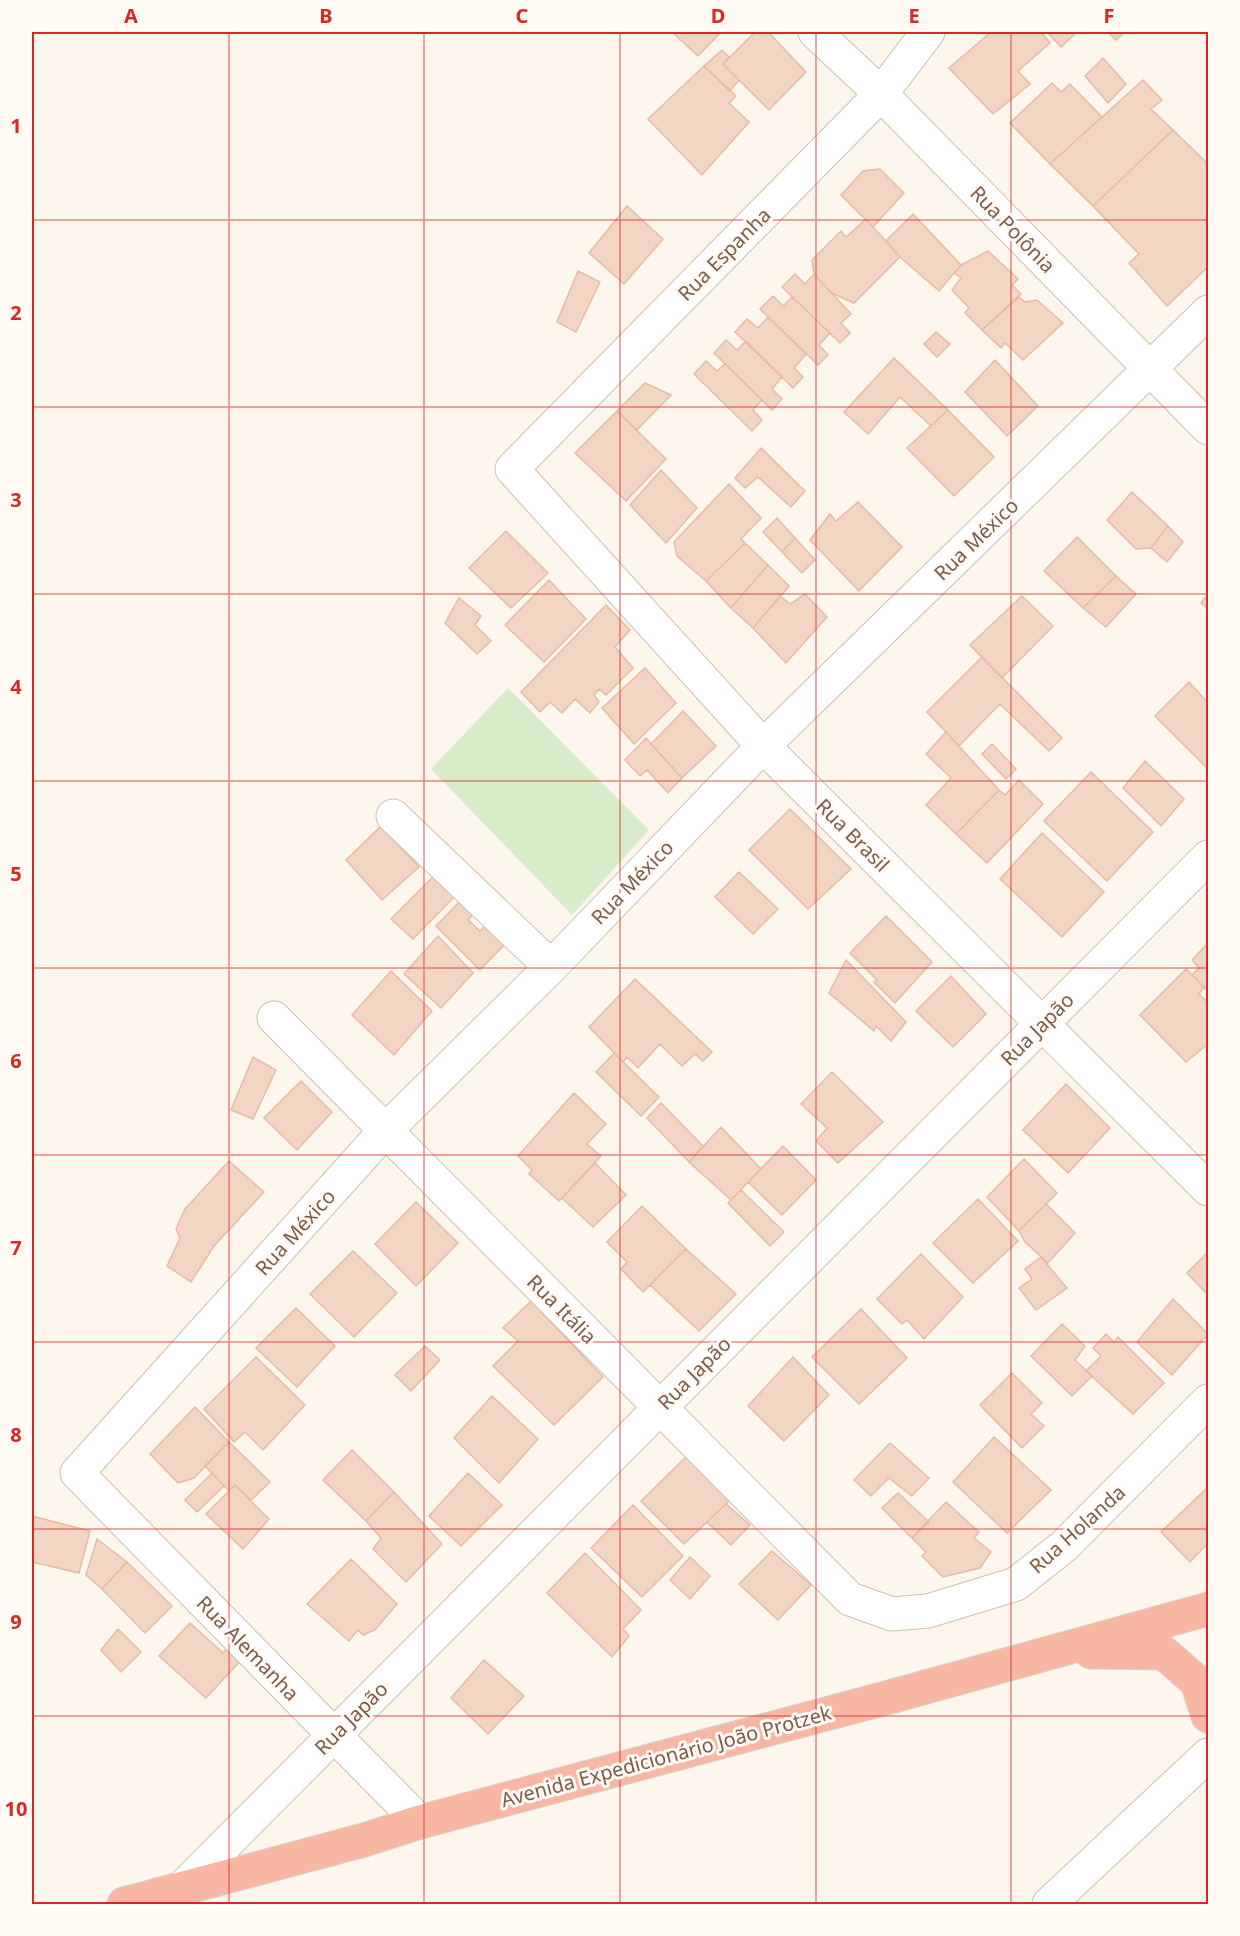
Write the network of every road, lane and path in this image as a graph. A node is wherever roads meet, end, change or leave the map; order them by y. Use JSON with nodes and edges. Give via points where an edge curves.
{"nodes":[{"id":1,"x":815,"y":32,"type":"edge"},
{"id":2,"x":928,"y":32,"type":"edge"},
{"id":3,"x":881,"y":94,"type":"junction"},
{"id":4,"x":1209,"y":312,"type":"edge"},
{"id":5,"x":1151,"y":370,"type":"junction"},
{"id":6,"x":1209,"y":428,"type":"edge"},
{"id":7,"x":512,"y":469,"type":"joint"},
{"id":8,"x":763,"y":746,"type":"junction"},
{"id":9,"x":393,"y":816,"type":"dead end"},
{"id":10,"x":1209,"y":856,"type":"edge"},
{"id":11,"x":551,"y":968,"type":"junction"},
{"id":12,"x":274,"y":1018,"type":"dead end"},
{"id":13,"x":1043,"y":1023,"type":"junction"},
{"id":14,"x":385,"y":1131,"type":"junction"},
{"id":15,"x":1209,"y":1189,"type":"edge"},
{"id":16,"x":1209,"y":1401,"type":"edge"},
{"id":17,"x":660,"y":1407,"type":"junction"},
{"id":18,"x":77,"y":1473,"type":"joint"},
{"id":19,"x":850,"y":1599,"type":"joint"},
{"id":20,"x":1209,"y":1609,"type":"edge"},
{"id":21,"x":1056,"y":1651,"type":"junction"},
{"id":22,"x":1209,"y":1716,"type":"edge"},
{"id":23,"x":334,"y":1736,"type":"junction"},
{"id":24,"x":1209,"y":1755,"type":"edge"},
{"id":25,"x":420,"y":1822,"type":"junction"},
{"id":26,"x":180,"y":1890,"type":"junction"},
{"id":27,"x":124,"y":1905,"type":"edge"},
{"id":28,"x":1049,"y":1905,"type":"edge"}],
"edges":[{"from":1,"to":3,"type":"street","name":"Rua Polônia"},
{"from":2,"to":3,"type":"street","name":"Rua Espanha"},
{"from":3,"to":5,"type":"street","name":"Rua Polônia"},
{"from":3,"to":7,"type":"street","name":"Rua Espanha"},
{"from":4,"to":5,"type":"street","name":"Rua México"},
{"from":5,"to":6,"type":"street","name":"Rua Polônia"},
{"from":5,"to":8,"type":"street","name":"Rua México"},
{"from":7,"to":8,"type":"street","name":"Rua Brasil"},
{"from":8,"to":11,"type":"street","name":"Rua México"},
{"from":8,"to":13,"type":"street","name":"Rua Brasil"},
{"from":9,"to":11,"type":"street"},
{"from":10,"to":13,"type":"street","name":"Rua Japão"},
{"from":11,"to":14,"type":"street","name":"Rua México"},
{"from":12,"to":14,"type":"street","name":"Rua Itália"},
{"from":13,"to":15,"type":"street","name":"Rua Brasil"},
{"from":13,"to":17,"type":"street","name":"Rua Japão"},
{"from":14,"to":17,"type":"street","name":"Rua Itália"},
{"from":14,"to":18,"type":"street","name":"Rua México"},
{"from":16,"to":19,"type":"street","name":"Rua Holanda","via":[[1065,1546],[1016,1584],[928,1611],[892,1614]]},
{"from":17,"to":19,"type":"street","name":"Rua Itália"},
{"from":17,"to":23,"type":"street","name":"Rua Japão"},
{"from":18,"to":23,"type":"street","name":"Rua Alemanha"},
{"from":20,"to":21,"type":"highway","name":"Avenida Expedicionário João Protzek"},
{"from":21,"to":22,"type":"highway","via":[[1164,1653],[1197,1682]]},
{"from":21,"to":25,"type":"highway","name":"Avenida Expedicionário João Protzek"},
{"from":23,"to":25,"type":"street","name":"Rua Alemanha"},
{"from":23,"to":26,"type":"street","name":"Rua Japão"},
{"from":24,"to":28,"type":"street"},
{"from":25,"to":26,"type":"highway","name":"Avenida Expedicionário João Protzek"},
{"from":26,"to":27,"type":"highway","name":"Avenida Expedicionário João Protzek"}]}
